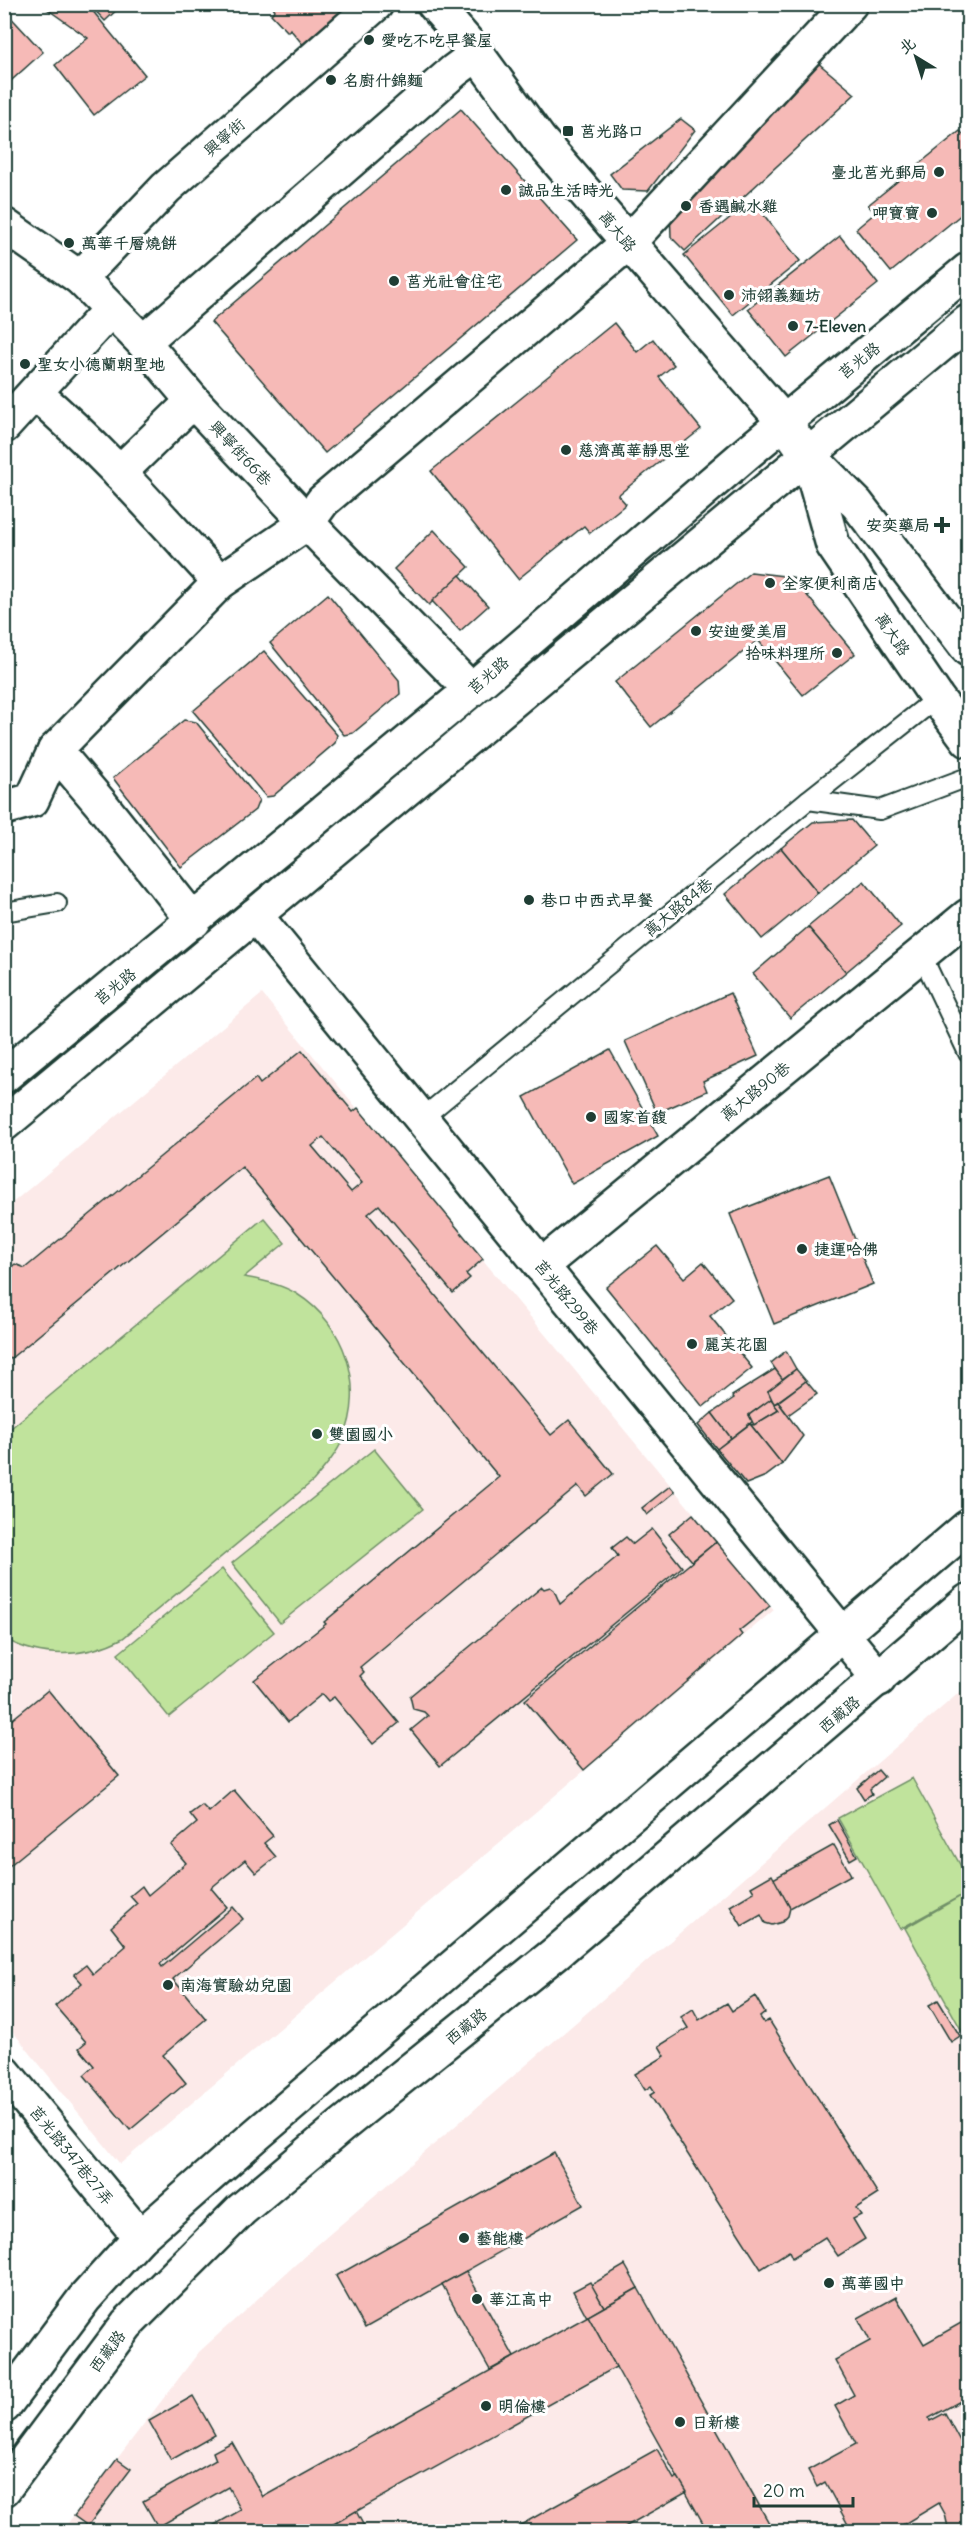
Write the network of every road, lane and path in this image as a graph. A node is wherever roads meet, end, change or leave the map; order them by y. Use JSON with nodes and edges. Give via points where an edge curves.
{"nodes":[{"id":1,"x":376,"y":4,"type":"edge"},
{"id":2,"x":434,"y":4,"type":"edge"},
{"id":3,"x":850,"y":4,"type":"edge"},
{"id":4,"x":477,"y":54,"type":"junction"},
{"id":5,"x":4,"y":225,"type":"edge"},
{"id":6,"x":628,"y":243,"type":"junction"},
{"id":7,"x":969,"y":270,"type":"edge"},
{"id":8,"x":80,"y":278,"type":"junction"},
{"id":9,"x":110,"y":310,"type":"junction"},
{"id":10,"x":969,"y":322,"type":"edge"},
{"id":11,"x":143,"y":342,"type":"junction"},
{"id":12,"x":35,"y":393,"type":"junction"},
{"id":13,"x":193,"y":401,"type":"junction"},
{"id":14,"x":784,"y":422,"type":"junction"},
{"id":15,"x":4,"y":426,"type":"edge"},
{"id":16,"x":807,"y":454,"type":"junction"},
{"id":17,"x":119,"y":473,"type":"junction"},
{"id":18,"x":307,"y":523,"type":"junction"},
{"id":19,"x":220,"y":582,"type":"junction"},
{"id":20,"x":969,"y":649,"type":"edge"},
{"id":21,"x":471,"y":690,"type":"junction"},
{"id":22,"x":937,"y":698,"type":"junction"},
{"id":23,"x":969,"y":740,"type":"edge"},
{"id":24,"x":55,"y":750,"type":"junction"},
{"id":25,"x":969,"y":777,"type":"edge"},
{"id":26,"x":808,"y":800,"type":"junction"},
{"id":27,"x":4,"y":808,"type":"edge"},
{"id":28,"x":57,"y":903,"type":"dead end"},
{"id":29,"x":4,"y":912,"type":"edge"},
{"id":30,"x":255,"y":915,"type":"junction"},
{"id":31,"x":969,"y":916,"type":"edge"},
{"id":32,"x":194,"y":921,"type":"junction"},
{"id":33,"x":922,"y":956,"type":"junction"},
{"id":34,"x":969,"y":1053,"type":"edge"},
{"id":35,"x":4,"y":1076,"type":"edge"},
{"id":36,"x":421,"y":1119,"type":"junction"},
{"id":37,"x":4,"y":1124,"type":"edge"},
{"id":38,"x":541,"y":1266,"type":"junction"},
{"id":39,"x":969,"y":1527,"type":"edge"},
{"id":40,"x":969,"y":1601,"type":"edge"},
{"id":41,"x":842,"y":1635,"type":"junction"},
{"id":42,"x":879,"y":1679,"type":"junction"},
{"id":43,"x":9,"y":2086,"type":"edge"},
{"id":44,"x":140,"y":2237,"type":"junction"},
{"id":45,"x":4,"y":2406,"type":"edge"},
{"id":46,"x":4,"y":2488,"type":"edge"}],
"edges":[{"from":1,"to":8,"type":"street","name":"興寧街","via":[[166,188]]},
{"from":2,"to":4,"type":"street","name":"萬大路"},
{"from":3,"to":6,"type":"street"},
{"from":4,"to":6,"type":"street","name":"萬大路","via":[[539,139]]},
{"from":4,"to":11,"type":"street"},
{"from":5,"to":8,"type":"street","name":"興寧街66巷"},
{"from":6,"to":14,"type":"street","name":"萬大路"},
{"from":6,"to":18,"type":"street","via":[[323,501]]},
{"from":7,"to":14,"type":"street","name":"莒光路"},
{"from":8,"to":9,"type":"street","name":"興寧街66巷"},
{"from":9,"to":11,"type":"street","name":"興寧街66巷"},
{"from":9,"to":12,"type":"street"},
{"from":10,"to":16,"type":"street"},
{"from":11,"to":13,"type":"street","name":"興寧街66巷"},
{"from":12,"to":15,"type":"street"},
{"from":12,"to":17,"type":"street"},
{"from":13,"to":17,"type":"street"},
{"from":13,"to":18,"type":"street","name":"興寧街66巷"},
{"from":14,"to":16,"type":"street","name":"萬大路"},
{"from":14,"to":21,"type":"street","name":"莒光路"},
{"from":16,"to":20,"type":"street","name":"萬大路","via":[[857,504]]},
{"from":16,"to":22,"type":"street","name":"萬大路","via":[[833,545]]},
{"from":16,"to":30,"type":"street"},
{"from":17,"to":19,"type":"street"},
{"from":18,"to":19,"type":"street"},
{"from":18,"to":21,"type":"street","name":"興寧街66巷"},
{"from":19,"to":24,"type":"street"},
{"from":21,"to":32,"type":"street","name":"莒光路"},
{"from":22,"to":23,"type":"street","name":"萬大路"},
{"from":22,"to":26,"type":"lane","name":"萬大路84巷"},
{"from":24,"to":27,"type":"street","via":[[32,800]]},
{"from":24,"to":32,"type":"street"},
{"from":25,"to":26,"type":"lane","via":[[880,810]]},
{"from":26,"to":36,"type":"lane","name":"萬大路84巷"},
{"from":28,"to":29,"type":"lane"},
{"from":30,"to":36,"type":"street","name":"莒光路299巷"},
{"from":30,"to":37,"type":"street"},
{"from":31,"to":33,"type":"street","name":"萬大路90巷"},
{"from":32,"to":35,"type":"street","name":"莒光路"},
{"from":33,"to":34,"type":"lane"},
{"from":33,"to":38,"type":"street","name":"萬大路90巷"},
{"from":36,"to":38,"type":"street","name":"莒光路299巷"},
{"from":38,"to":41,"type":"street","name":"莒光路299巷"},
{"from":39,"to":41,"type":"street"},
{"from":40,"to":42,"type":"street","name":"西藏路"},
{"from":41,"to":42,"type":"street","name":"莒光路299巷"},
{"from":41,"to":44,"type":"street"},
{"from":42,"to":46,"type":"street","name":"西藏路","via":[[557,1952],[241,2210],[127,2324]]},
{"from":43,"to":44,"type":"street","name":"莒光路347巷27弄"},
{"from":44,"to":45,"type":"street","via":[[84,2299]]}]}
